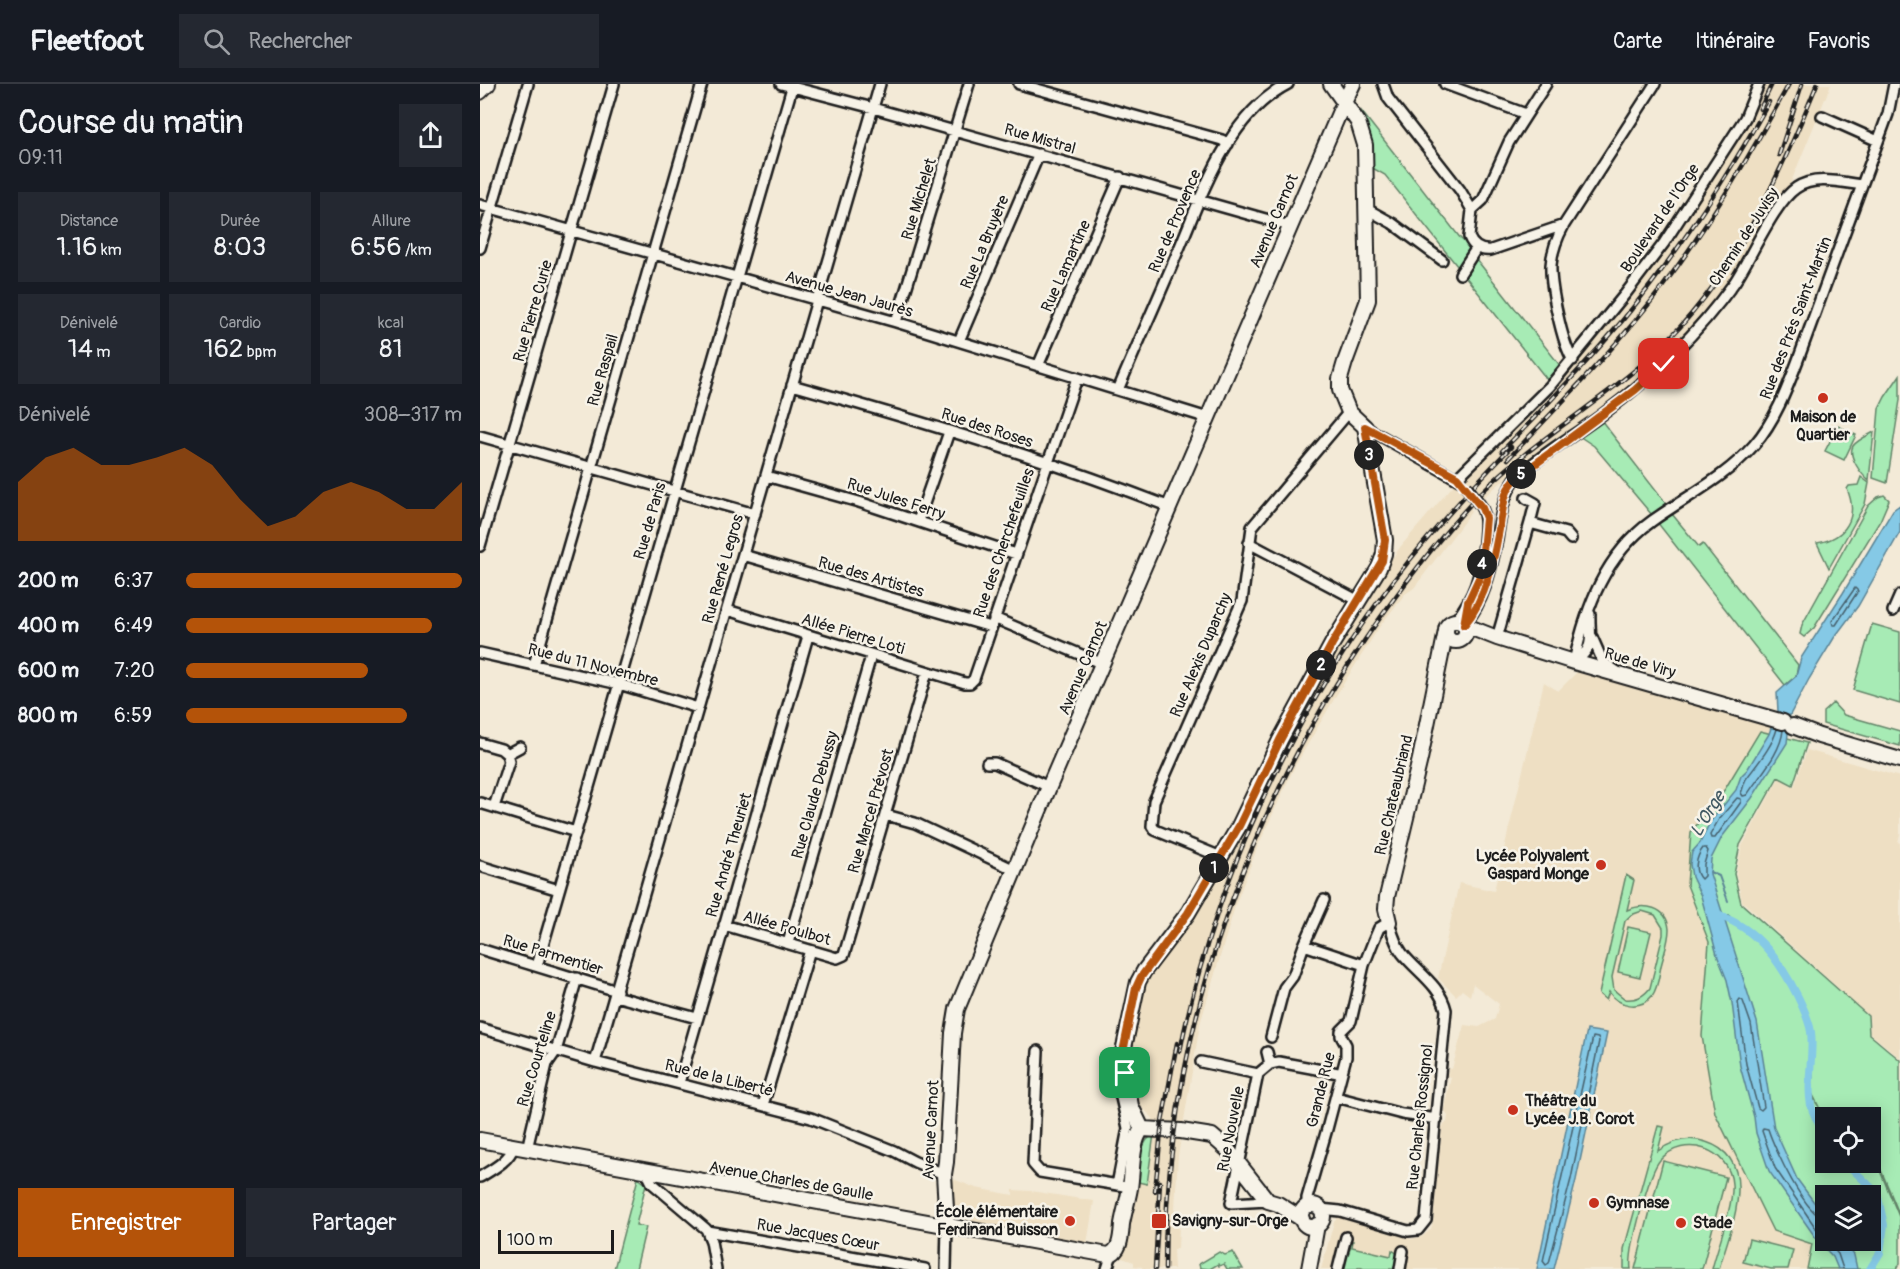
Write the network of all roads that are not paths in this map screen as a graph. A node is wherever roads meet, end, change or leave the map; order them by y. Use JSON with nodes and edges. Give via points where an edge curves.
{"nodes":[{"id":1,"x":488,"y":84,"type":"edge"},
{"id":2,"x":528,"y":84,"type":"edge"},
{"id":3,"x":614,"y":84,"type":"edge"},
{"id":4,"x":702,"y":84,"type":"edge"},
{"id":5,"x":781,"y":84,"type":"edge"},
{"id":6,"x":880,"y":84,"type":"edge"},
{"id":7,"x":969,"y":84,"type":"edge"},
{"id":8,"x":1019,"y":84,"type":"edge"},
{"id":9,"x":1288,"y":84,"type":"edge"},
{"id":10,"x":1331,"y":84,"type":"edge"},
{"id":11,"x":1353,"y":84,"type":"edge"},
{"id":12,"x":1383,"y":84,"type":"edge"},
{"id":13,"x":1445,"y":84,"type":"edge"},
{"id":14,"x":1546,"y":84,"type":"edge"},
{"id":15,"x":1655,"y":84,"type":"edge"},
{"id":16,"x":1759,"y":84,"type":"edge"},
{"id":17,"x":1894,"y":84,"type":"edge"},
{"id":18,"x":793,"y":85,"type":"edge"},
{"id":19,"x":480,"y":92,"type":"edge"},
{"id":20,"x":1345,"y":101,"type":"junction"},
{"id":21,"x":873,"y":108,"type":"junction"},
{"id":22,"x":1526,"y":114,"type":"junction"},
{"id":23,"x":1822,"y":116,"type":"dead end"},
{"id":24,"x":956,"y":131,"type":"junction"},
{"id":25,"x":1878,"y":141,"type":"junction"},
{"id":26,"x":1228,"y":144,"type":"junction"},
{"id":27,"x":1039,"y":154,"type":"junction"},
{"id":28,"x":1120,"y":177,"type":"junction"},
{"id":29,"x":1862,"y":184,"type":"junction"},
{"id":30,"x":1200,"y":200,"type":"junction"},
{"id":31,"x":480,"y":205,"type":"edge"},
{"id":32,"x":492,"y":208,"type":"junction"},
{"id":33,"x":1365,"y":208,"type":"junction"},
{"id":34,"x":1472,"y":210,"type":"junction"},
{"id":35,"x":1564,"y":225,"type":"junction"},
{"id":36,"x":1290,"y":226,"type":"junction"},
{"id":37,"x":572,"y":231,"type":"junction"},
{"id":38,"x":480,"y":248,"type":"edge"},
{"id":39,"x":1474,"y":249,"type":"junction"},
{"id":40,"x":653,"y":254,"type":"junction"},
{"id":41,"x":1442,"y":260,"type":"dead end"},
{"id":42,"x":1460,"y":274,"type":"dead end"},
{"id":43,"x":737,"y":277,"type":"junction"},
{"id":44,"x":817,"y":300,"type":"junction"},
{"id":45,"x":896,"y":322,"type":"junction"},
{"id":46,"x":959,"y":341,"type":"junction"},
{"id":47,"x":1573,"y":360,"type":"junction"},
{"id":48,"x":1038,"y":366,"type":"junction"},
{"id":49,"x":1077,"y":378,"type":"junction"},
{"id":50,"x":792,"y":385,"type":"junction"},
{"id":51,"x":1118,"y":390,"type":"junction"},
{"id":52,"x":1349,"y":412,"type":"junction"},
{"id":53,"x":1208,"y":418,"type":"junction"},
{"id":54,"x":1365,"y":427,"type":"junction"},
{"id":55,"x":949,"y":432,"type":"junction"},
{"id":56,"x":480,"y":436,"type":"edge"},
{"id":57,"x":509,"y":445,"type":"junction"},
{"id":58,"x":1047,"y":464,"type":"junction"},
{"id":59,"x":591,"y":468,"type":"junction"},
{"id":60,"x":766,"y":476,"type":"junction"},
{"id":61,"x":1457,"y":477,"type":"junction"},
{"id":62,"x":675,"y":491,"type":"junction"},
{"id":63,"x":1526,"y":498,"type":"dead end"},
{"id":64,"x":1170,"y":507,"type":"junction"},
{"id":65,"x":755,"y":514,"type":"junction"},
{"id":66,"x":918,"y":521,"type":"junction"},
{"id":67,"x":1530,"y":523,"type":"junction"},
{"id":68,"x":1570,"y":539,"type":"dead end"},
{"id":69,"x":1248,"y":543,"type":"junction"},
{"id":70,"x":480,"y":546,"type":"edge"},
{"id":71,"x":1016,"y":554,"type":"junction"},
{"id":72,"x":743,"y":555,"type":"junction"},
{"id":73,"x":1900,"y":595,"type":"edge"},
{"id":74,"x":1591,"y":600,"type":"junction"},
{"id":75,"x":1359,"y":601,"type":"junction"},
{"id":76,"x":727,"y":610,"type":"junction"},
{"id":77,"x":1893,"y":611,"type":"dead end"},
{"id":78,"x":993,"y":622,"type":"junction"},
{"id":79,"x":1457,"y":631,"type":"junction"},
{"id":80,"x":1591,"y":634,"type":"junction"},
{"id":81,"x":808,"y":636,"type":"junction"},
{"id":82,"x":1497,"y":638,"type":"junction"},
{"id":83,"x":480,"y":653,"type":"edge"},
{"id":84,"x":871,"y":656,"type":"junction"},
{"id":85,"x":1574,"y":662,"type":"junction"},
{"id":86,"x":1103,"y":664,"type":"junction"},
{"id":87,"x":534,"y":665,"type":"junction"},
{"id":88,"x":927,"y":672,"type":"junction"},
{"id":89,"x":1620,"y":675,"type":"junction"},
{"id":90,"x":970,"y":683,"type":"joint"},
{"id":91,"x":619,"y":684,"type":"junction"},
{"id":92,"x":699,"y":708,"type":"junction"},
{"id":93,"x":1783,"y":722,"type":"junction"},
{"id":94,"x":480,"y":743,"type":"edge"},
{"id":95,"x":520,"y":747,"type":"dead end"},
{"id":96,"x":1900,"y":753,"type":"edge"},
{"id":97,"x":507,"y":754,"type":"junction"},
{"id":98,"x":1900,"y":760,"type":"edge"},
{"id":99,"x":987,"y":763,"type":"dead end"},
{"id":100,"x":1049,"y":788,"type":"junction"},
{"id":101,"x":480,"y":803,"type":"edge"},
{"id":102,"x":494,"y":807,"type":"junction"},
{"id":103,"x":885,"y":815,"type":"junction"},
{"id":104,"x":576,"y":832,"type":"junction"},
{"id":105,"x":1221,"y":857,"type":"junction"},
{"id":106,"x":480,"y":866,"type":"edge"},
{"id":107,"x":1015,"y":870,"type":"junction"},
{"id":108,"x":559,"y":890,"type":"junction"},
{"id":109,"x":1324,"y":900,"type":"dead end"},
{"id":110,"x":1389,"y":922,"type":"junction"},
{"id":111,"x":724,"y":925,"type":"junction"},
{"id":112,"x":788,"y":943,"type":"junction"},
{"id":113,"x":1304,"y":945,"type":"junction"},
{"id":114,"x":480,"y":949,"type":"edge"},
{"id":115,"x":810,"y":950,"type":"junction"},
{"id":116,"x":842,"y":957,"type":"joint"},
{"id":117,"x":1364,"y":965,"type":"junction"},
{"id":118,"x":537,"y":966,"type":"junction"},
{"id":119,"x":577,"y":978,"type":"junction"},
{"id":120,"x":616,"y":993,"type":"junction"},
{"id":121,"x":697,"y":1018,"type":"junction"},
{"id":122,"x":480,"y":1028,"type":"edge"},
{"id":123,"x":1271,"y":1037,"type":"dead end"},
{"id":124,"x":556,"y":1051,"type":"junction"},
{"id":125,"x":1038,"y":1051,"type":"dead end"},
{"id":126,"x":1267,"y":1052,"type":"dead end"},
{"id":127,"x":1112,"y":1059,"type":"dead end"},
{"id":128,"x":595,"y":1062,"type":"junction"},
{"id":129,"x":1201,"y":1062,"type":"dead end"},
{"id":130,"x":1270,"y":1064,"type":"junction"},
{"id":131,"x":1338,"y":1073,"type":"dead end"},
{"id":132,"x":1258,"y":1074,"type":"junction"},
{"id":133,"x":679,"y":1083,"type":"junction"},
{"id":134,"x":1336,"y":1097,"type":"junction"},
{"id":135,"x":763,"y":1105,"type":"junction"},
{"id":136,"x":1437,"y":1119,"type":"junction"},
{"id":137,"x":1142,"y":1129,"type":"junction"},
{"id":138,"x":480,"y":1140,"type":"edge"},
{"id":139,"x":521,"y":1148,"type":"junction"},
{"id":140,"x":1239,"y":1165,"type":"junction"},
{"id":141,"x":648,"y":1172,"type":"junction"},
{"id":142,"x":944,"y":1174,"type":"junction"},
{"id":143,"x":480,"y":1177,"type":"edge"},
{"id":144,"x":1124,"y":1186,"type":"junction"},
{"id":145,"x":1273,"y":1203,"type":"junction"},
{"id":146,"x":1309,"y":1211,"type":"junction"},
{"id":147,"x":947,"y":1225,"type":"junction"},
{"id":148,"x":707,"y":1231,"type":"junction"},
{"id":149,"x":1346,"y":1237,"type":"dead end"},
{"id":150,"x":1111,"y":1243,"type":"junction"},
{"id":151,"x":1403,"y":1251,"type":"dead end"},
{"id":152,"x":716,"y":1269,"type":"edge"},
{"id":153,"x":924,"y":1269,"type":"edge"},
{"id":154,"x":946,"y":1269,"type":"edge"},
{"id":155,"x":1107,"y":1269,"type":"edge"},
{"id":156,"x":1309,"y":1269,"type":"edge"},
{"id":157,"x":1338,"y":1269,"type":"edge"},
{"id":158,"x":1400,"y":1269,"type":"edge"}],
"edges":[{"from":1,"to":19,"type":"street"},
{"from":2,"to":32,"type":"street"},
{"from":3,"to":37,"type":"street","name":"Rue Pierre Curie"},
{"from":4,"to":40,"type":"street","name":"Rue Raspail"},
{"from":5,"to":18,"type":"street","name":"Rue Mistral"},
{"from":6,"to":21,"type":"street","name":"Rue René Legros"},
{"from":7,"to":24,"type":"street","name":"Rue Michelet"},
{"from":8,"to":26,"type":"street"},
{"from":9,"to":26,"type":"street","name":"Rue de Provence","via":[[1262,100]]},
{"from":10,"to":20,"type":"street"},
{"from":11,"to":20,"type":"street","name":"Avenue Carnot"},
{"from":12,"to":34,"type":"street","via":[[1388,98]]},
{"from":13,"to":22,"type":"street"},
{"from":14,"to":22,"type":"street"},
{"from":15,"to":35,"type":"street"},
{"from":16,"to":47,"type":"street","name":"Boulevard de l'Orge","via":[[1745,118],[1664,243]]},
{"from":17,"to":25,"type":"street","name":"Rue des Prés Saint-Martin"},
{"from":18,"to":21,"type":"street","name":"Rue Mistral"},
{"from":18,"to":43,"type":"street","name":"Rue de Paris"},
{"from":20,"to":33,"type":"street","via":[[1363,135]]},
{"from":20,"to":36,"type":"street","name":"Avenue Carnot"},
{"from":21,"to":24,"type":"street","name":"Rue Mistral"},
{"from":21,"to":44,"type":"street","name":"Rue René Legros"},
{"from":22,"to":34,"type":"street","via":[[1483,200]]},
{"from":23,"to":25,"type":"street"},
{"from":24,"to":27,"type":"street","name":"Rue Mistral"},
{"from":24,"to":45,"type":"street","name":"Rue Michelet"},
{"from":25,"to":29,"type":"street","name":"Rue des Prés Saint-Martin"},
{"from":26,"to":30,"type":"street","name":"Rue de Provence"},
{"from":27,"to":28,"type":"street","name":"Rue Mistral"},
{"from":27,"to":46,"type":"street","name":"Rue La Bruyère"},
{"from":28,"to":30,"type":"street","name":"Rue Mistral"},
{"from":28,"to":48,"type":"street","name":"Rue Lamartine"},
{"from":29,"to":74,"type":"street","name":"Rue des Prés Saint-Martin","via":[[1786,391],[1767,428],[1729,470],[1652,521],[1626,544]]},
{"from":29,"to":79,"type":"street","name":"Chemin de Juvisy","via":[[1817,181],[1794,189],[1781,203],[1735,282],[1684,344],[1635,390],[1515,479],[1505,497],[1485,589]]},
{"from":30,"to":36,"type":"street","name":"Rue Mistral"},
{"from":30,"to":51,"type":"street","name":"Rue de Provence"},
{"from":31,"to":32,"type":"street","name":"Avenue Jean Jaurès"},
{"from":32,"to":37,"type":"street","name":"Avenue Jean Jaurès"},
{"from":32,"to":38,"type":"street"},
{"from":33,"to":41,"type":"street"},
{"from":33,"to":52,"type":"street","via":[[1368,300],[1340,379]]},
{"from":34,"to":39,"type":"street","via":[[1469,237]]},
{"from":35,"to":39,"type":"street","via":[[1491,250]]},
{"from":35,"to":47,"type":"street","via":[[1551,267],[1567,351]]},
{"from":36,"to":53,"type":"street","name":"Avenue Carnot"},
{"from":37,"to":40,"type":"street","name":"Avenue Jean Jaurès"},
{"from":37,"to":57,"type":"street","name":"Rue Pierre Curie"},
{"from":39,"to":42,"type":"street"},
{"from":40,"to":43,"type":"street","name":"Avenue Jean Jaurès"},
{"from":40,"to":59,"type":"street","name":"Rue Raspail"},
{"from":43,"to":44,"type":"street","name":"Avenue Jean Jaurès"},
{"from":43,"to":62,"type":"street","name":"Rue de Paris"},
{"from":44,"to":45,"type":"street","name":"Avenue Jean Jaurès"},
{"from":44,"to":50,"type":"street","name":"Rue René Legros"},
{"from":45,"to":46,"type":"street","name":"Avenue Jean Jaurès"},
{"from":46,"to":48,"type":"street","name":"Avenue Jean Jaurès"},
{"from":47,"to":61,"type":"street","name":"Boulevard de l'Orge"},
{"from":48,"to":49,"type":"street","name":"Avenue Jean Jaurès"},
{"from":49,"to":51,"type":"street","name":"Avenue Jean Jaurès"},
{"from":49,"to":58,"type":"street","name":"Rue des Cherchefeuilles"},
{"from":50,"to":55,"type":"street","name":"Rue des Roses"},
{"from":50,"to":60,"type":"street","name":"Rue René Legros"},
{"from":51,"to":53,"type":"street","name":"Avenue Jean Jaurès"},
{"from":52,"to":54,"type":"street"},
{"from":52,"to":69,"type":"street","name":"Rue Alexis Duparchy","via":[[1252,527]]},
{"from":53,"to":64,"type":"street","name":"Avenue Carnot"},
{"from":54,"to":61,"type":"street"},
{"from":54,"to":75,"type":"street","via":[[1385,547],[1379,568]]},
{"from":55,"to":58,"type":"street","name":"Rue des Roses"},
{"from":55,"to":66,"type":"street"},
{"from":56,"to":57,"type":"street"},
{"from":57,"to":59,"type":"street"},
{"from":57,"to":70,"type":"street","name":"Rue Pierre Curie"},
{"from":58,"to":64,"type":"street","name":"Rue des Roses"},
{"from":58,"to":71,"type":"street","name":"Rue des Cherchefeuilles"},
{"from":59,"to":62,"type":"street"},
{"from":59,"to":87,"type":"street","name":"Rue Raspail"},
{"from":60,"to":65,"type":"street","name":"Rue René Legros"},
{"from":60,"to":66,"type":"street","name":"Rue Jules Ferry"},
{"from":61,"to":79,"type":"street","bridge":true,"via":[[1486,518],[1480,576]]},
{"from":62,"to":65,"type":"street"},
{"from":62,"to":91,"type":"street","name":"Rue de Paris"},
{"from":63,"to":67,"type":"street","via":[[1535,503]]},
{"from":64,"to":86,"type":"street","name":"Avenue Carnot"},
{"from":65,"to":72,"type":"street","name":"Rue René Legros"},
{"from":66,"to":71,"type":"street","name":"Rue Jules Ferry"},
{"from":67,"to":68,"type":"street","via":[[1566,533]]},
{"from":67,"to":82,"type":"street"},
{"from":69,"to":75,"type":"street"},
{"from":69,"to":105,"type":"street","name":"Rue Alexis Duparchy","via":[[1242,601],[1154,801],[1152,823],[1158,832]]},
{"from":71,"to":78,"type":"street","name":"Rue des Cherchefeuilles"},
{"from":72,"to":76,"type":"street","name":"Rue René Legros"},
{"from":72,"to":78,"type":"street","name":"Rue des Artistes"},
{"from":73,"to":77,"type":"street"},
{"from":74,"to":80,"type":"street","name":"Rue des Prés Saint-Martin"},
{"from":74,"to":85,"type":"street","name":"Rue des Prés Saint-Martin"},
{"from":75,"to":105,"type":"street","via":[[1285,730]]},
{"from":76,"to":81,"type":"street","name":"Allée Pierre Loti"},
{"from":76,"to":92,"type":"street","name":"Rue René Legros"},
{"from":78,"to":86,"type":"street","name":"Rue des Artistes"},
{"from":78,"to":90,"type":"street","name":"Rue des Cherchefeuilles"},
{"from":79,"to":82,"type":"street","name":"Rue de Viry"},
{"from":79,"to":110,"type":"street","name":"Rue Chateaubriand","via":[[1438,676],[1387,897]]},
{"from":80,"to":85,"type":"street","name":"Rue des Prés Saint-Martin","via":[[1588,650]]},
{"from":80,"to":89,"type":"street","name":"Rue des Prés Saint-Martin","via":[[1604,662]]},
{"from":81,"to":84,"type":"street","name":"Allée Pierre Loti"},
{"from":81,"to":111,"type":"street","name":"Rue André Theuriet"},
{"from":82,"to":85,"type":"street","name":"Rue de Viry"},
{"from":83,"to":87,"type":"street","name":"Rue du 11 Novembre"},
{"from":84,"to":88,"type":"street","name":"Allée Pierre Loti"},
{"from":84,"to":112,"type":"street","name":"Rue Claude Debussy"},
{"from":85,"to":89,"type":"street","name":"Rue de Viry"},
{"from":86,"to":100,"type":"street","name":"Avenue Carnot"},
{"from":87,"to":91,"type":"street","name":"Rue du 11 Novembre"},
{"from":88,"to":90,"type":"street","name":"Allée Pierre Loti"},
{"from":88,"to":103,"type":"street","name":"Rue Marcel Prévost"},
{"from":89,"to":93,"type":"street","name":"Rue de Viry"},
{"from":91,"to":92,"type":"street","name":"Rue du 11 Novembre"},
{"from":91,"to":104,"type":"street","name":"Rue de Paris"},
{"from":92,"to":120,"type":"street","name":"Rue René Legros"},
{"from":93,"to":96,"type":"street"},
{"from":93,"to":98,"type":"street"},
{"from":94,"to":97,"type":"street"},
{"from":95,"to":97,"type":"street"},
{"from":97,"to":102,"type":"street","via":[[509,761]]},
{"from":99,"to":100,"type":"street"},
{"from":100,"to":107,"type":"street","name":"Avenue Carnot"},
{"from":101,"to":102,"type":"street"},
{"from":102,"to":104,"type":"street"},
{"from":103,"to":107,"type":"street","via":[[915,823]]},
{"from":103,"to":116,"type":"street","name":"Rue Marcel Prévost"},
{"from":104,"to":108,"type":"street","name":"Rue de Paris"},
{"from":105,"to":137,"type":"street","via":[[1136,988],[1122,1057],[1131,1106]]},
{"from":106,"to":108,"type":"street"},
{"from":107,"to":142,"type":"street","name":"Avenue Carnot","via":[[957,1010]]},
{"from":108,"to":118,"type":"street","name":"Rue de Paris"},
{"from":109,"to":113,"type":"street"},
{"from":110,"to":117,"type":"street","name":"Grande Rue","via":[[1379,928]]},
{"from":110,"to":136,"type":"street","name":"Rue Charles Rossignol","via":[[1401,951],[1434,986],[1446,1010]]},
{"from":111,"to":112,"type":"street","name":"Allée Poulbot"},
{"from":111,"to":121,"type":"street","name":"Rue André Theuriet"},
{"from":112,"to":115,"type":"street","name":"Allée Poulbot"},
{"from":113,"to":117,"type":"street"},
{"from":113,"to":123,"type":"street","via":[[1293,976],[1284,988]]},
{"from":114,"to":118,"type":"street","name":"Rue Parmentier"},
{"from":115,"to":116,"type":"street","name":"Allée Poulbot"},
{"from":115,"to":135,"type":"street"},
{"from":117,"to":134,"type":"street","name":"Grande Rue","via":[[1351,1020],[1341,1031],[1346,1052]]},
{"from":118,"to":119,"type":"street","name":"Rue Parmentier"},
{"from":119,"to":120,"type":"street","name":"Rue Parmentier"},
{"from":119,"to":124,"type":"street","name":"Rue Courteline"},
{"from":120,"to":121,"type":"street","name":"Rue Parmentier"},
{"from":120,"to":128,"type":"street","name":"Rue René Legros"},
{"from":121,"to":133,"type":"street","name":"Rue André Theuriet"},
{"from":122,"to":124,"type":"street","name":"Rue de la Liberté"},
{"from":124,"to":128,"type":"street","name":"Rue de la Liberté"},
{"from":124,"to":139,"type":"street","name":"Rue Courteline","via":[[548,1064]]},
{"from":125,"to":144,"type":"street","via":[[1035,1168]]},
{"from":126,"to":130,"type":"street"},
{"from":127,"to":144,"type":"street","via":[[1128,1128]]},
{"from":128,"to":133,"type":"street","name":"Rue de la Liberté"},
{"from":129,"to":132,"type":"street"},
{"from":130,"to":131,"type":"street","via":[[1279,1062]]},
{"from":130,"to":132,"type":"street","name":"Rue Nouvelle"},
{"from":132,"to":140,"type":"street","name":"Rue Nouvelle"},
{"from":133,"to":135,"type":"street","name":"Rue de la Liberté"},
{"from":134,"to":136,"type":"street"},
{"from":134,"to":146,"type":"street","name":"Grande Rue","via":[[1306,1198]]},
{"from":135,"to":142,"type":"street","name":"Rue de la Liberté","via":[[844,1130]]},
{"from":136,"to":146,"type":"street","name":"Rue Charles Rossignol","via":[[1427,1216],[1421,1228],[1408,1231],[1349,1214]]},
{"from":137,"to":140,"type":"street","via":[[1212,1136]]},
{"from":137,"to":144,"type":"street"},
{"from":138,"to":139,"type":"street","name":"Avenue Charles de Gaulle"},
{"from":139,"to":141,"type":"street","name":"Avenue Charles de Gaulle"},
{"from":139,"to":143,"type":"street"},
{"from":140,"to":145,"type":"street"},
{"from":140,"to":145,"type":"street","name":"Rue Nouvelle","via":[[1231,1203]]},
{"from":141,"to":147,"type":"street","name":"Avenue Charles de Gaulle"},
{"from":141,"to":148,"type":"street","via":[[652,1183]]},
{"from":142,"to":147,"type":"street","name":"Avenue Carnot"},
{"from":144,"to":150,"type":"street"},
{"from":145,"to":146,"type":"street","name":"Rue Charles Rossignol","via":[[1297,1203]]},
{"from":146,"to":156,"type":"street","via":[[1323,1218],[1317,1226]]},
{"from":147,"to":150,"type":"street","name":"Avenue Charles de Gaulle"},
{"from":147,"to":154,"type":"street","name":"Avenue Carnot"},
{"from":148,"to":152,"type":"street"},
{"from":148,"to":153,"type":"street","name":"Rue Jacques Cœur"},
{"from":149,"to":157,"type":"street"},
{"from":150,"to":155,"type":"street"},
{"from":151,"to":158,"type":"street"}]}
